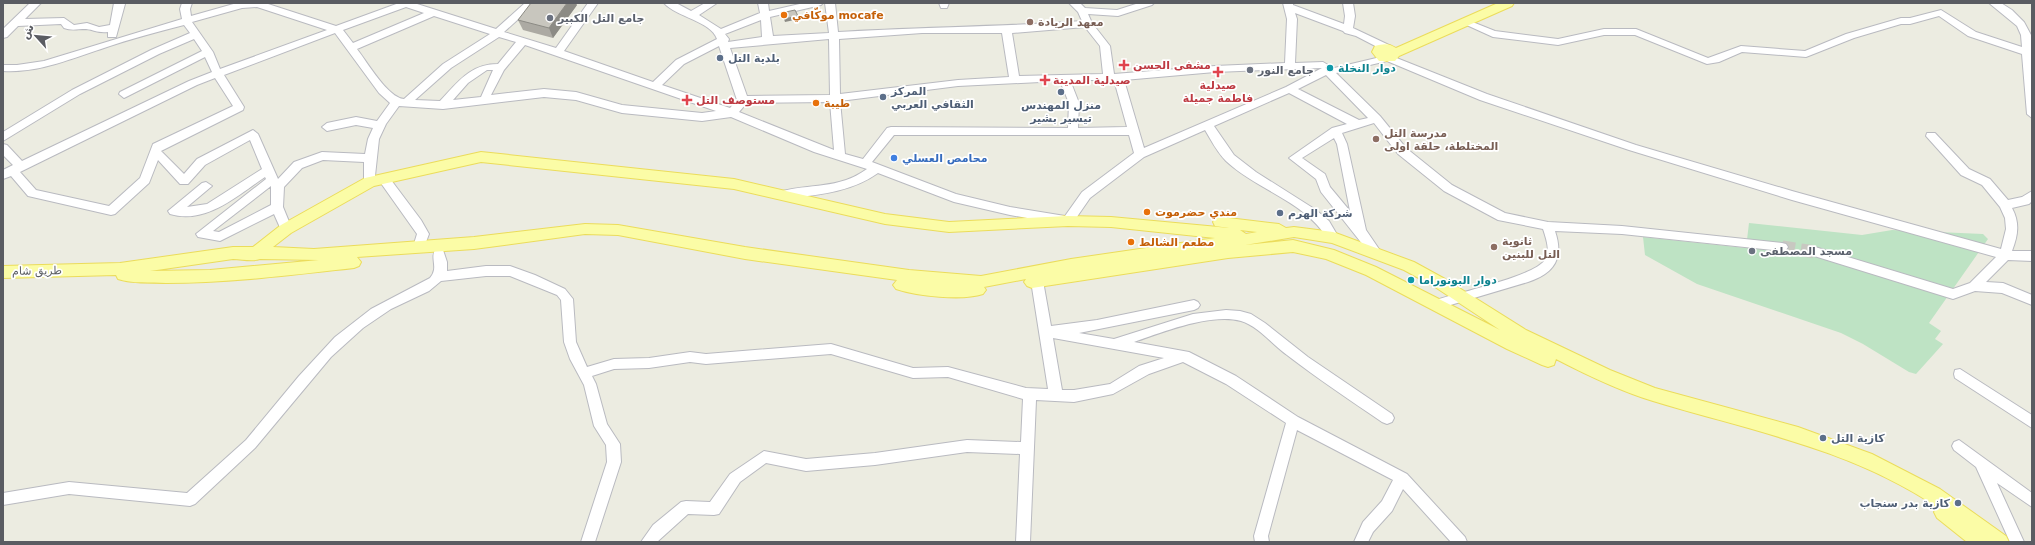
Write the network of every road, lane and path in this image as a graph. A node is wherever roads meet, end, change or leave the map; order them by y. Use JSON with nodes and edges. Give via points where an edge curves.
{"nodes":[{"id":1,"x":36,"y":3,"type":"edge"},
{"id":2,"x":121,"y":3,"type":"edge"},
{"id":3,"x":187,"y":3,"type":"edge"},
{"id":4,"x":405,"y":3,"type":"edge"},
{"id":5,"x":531,"y":3,"type":"edge"},
{"id":6,"x":593,"y":3,"type":"edge"},
{"id":7,"x":669,"y":3,"type":"edge"},
{"id":8,"x":712,"y":3,"type":"edge"},
{"id":9,"x":762,"y":3,"type":"edge"},
{"id":10,"x":818,"y":3,"type":"edge"},
{"id":11,"x":830,"y":3,"type":"edge"},
{"id":12,"x":1074,"y":3,"type":"edge"},
{"id":13,"x":1149,"y":3,"type":"edge"},
{"id":14,"x":1348,"y":3,"type":"edge"},
{"id":15,"x":1491,"y":3,"type":"edge"},
{"id":16,"x":1508,"y":3,"type":"edge"},
{"id":17,"x":1994,"y":3,"type":"edge"},
{"id":18,"x":253,"y":4,"type":"edge"},
{"id":19,"x":1289,"y":5,"type":"edge"},
{"id":20,"x":1082,"y":11,"type":"junction"},
{"id":21,"x":434,"y":12,"type":"junction"},
{"id":22,"x":691,"y":15,"type":"junction"},
{"id":23,"x":764,"y":15,"type":"junction"},
{"id":24,"x":187,"y":22,"type":"junction"},
{"id":25,"x":1465,"y":22,"type":"junction"},
{"id":26,"x":9,"y":23,"type":"edge"},
{"id":27,"x":1088,"y":24,"type":"junction"},
{"id":28,"x":113,"y":28,"type":"junction"},
{"id":29,"x":338,"y":30,"type":"junction"},
{"id":30,"x":1007,"y":30,"type":"junction"},
{"id":31,"x":1348,"y":31,"type":"junction"},
{"id":32,"x":498,"y":32,"type":"junction"},
{"id":33,"x":3,"y":34,"type":"edge"},
{"id":34,"x":196,"y":34,"type":"junction"},
{"id":35,"x":834,"y":36,"type":"junction"},
{"id":36,"x":723,"y":39,"type":"junction"},
{"id":37,"x":524,"y":40,"type":"junction"},
{"id":38,"x":766,"y":40,"type":"junction"},
{"id":39,"x":111,"y":42,"type":"junction"},
{"id":40,"x":351,"y":48,"type":"junction"},
{"id":41,"x":208,"y":52,"type":"junction"},
{"id":42,"x":558,"y":52,"type":"junction"},
{"id":43,"x":1387,"y":53,"type":"junction"},
{"id":44,"x":2030,"y":54,"type":"edge"},
{"id":45,"x":502,"y":67,"type":"junction"},
{"id":46,"x":1290,"y":67,"type":"junction"},
{"id":47,"x":3,"y":68,"type":"edge"},
{"id":48,"x":14,"y":69,"type":"junction"},
{"id":49,"x":1327,"y":69,"type":"junction"},
{"id":50,"x":217,"y":73,"type":"junction"},
{"id":51,"x":1064,"y":77,"type":"junction"},
{"id":52,"x":1114,"y":77,"type":"junction"},
{"id":53,"x":3,"y":78,"type":"edge"},
{"id":54,"x":1014,"y":79,"type":"junction"},
{"id":55,"x":2030,"y":84,"type":"edge"},
{"id":56,"x":655,"y":86,"type":"junction"},
{"id":57,"x":1290,"y":89,"type":"junction"},
{"id":58,"x":124,"y":94,"type":"dead end"},
{"id":59,"x":835,"y":98,"type":"junction"},
{"id":60,"x":485,"y":99,"type":"junction"},
{"id":61,"x":743,"y":100,"type":"junction"},
{"id":62,"x":401,"y":103,"type":"junction"},
{"id":63,"x":443,"y":105,"type":"junction"},
{"id":64,"x":732,"y":113,"type":"junction"},
{"id":65,"x":2032,"y":114,"type":"edge"},
{"id":66,"x":1376,"y":118,"type":"junction"},
{"id":67,"x":1357,"y":124,"type":"junction"},
{"id":68,"x":378,"y":125,"type":"junction"},
{"id":69,"x":1208,"y":126,"type":"junction"},
{"id":70,"x":327,"y":127,"type":"dead end"},
{"id":71,"x":1134,"y":130,"type":"junction"},
{"id":72,"x":1073,"y":131,"type":"junction"},
{"id":73,"x":1336,"y":131,"type":"junction"},
{"id":74,"x":1931,"y":136,"type":"dead end"},
{"id":75,"x":3,"y":137,"type":"edge"},
{"id":76,"x":3,"y":148,"type":"edge"},
{"id":77,"x":155,"y":151,"type":"junction"},
{"id":78,"x":1140,"y":154,"type":"junction"},
{"id":79,"x":840,"y":156,"type":"junction"},
{"id":80,"x":370,"y":158,"type":"junction"},
{"id":81,"x":865,"y":164,"type":"junction"},
{"id":82,"x":877,"y":168,"type":"junction"},
{"id":83,"x":12,"y":171,"type":"edge"},
{"id":84,"x":273,"y":179,"type":"junction"},
{"id":85,"x":384,"y":179,"type":"junction"},
{"id":86,"x":184,"y":181,"type":"junction"},
{"id":87,"x":370,"y":182,"type":"junction"},
{"id":88,"x":783,"y":195,"type":"junction"},
{"id":89,"x":2032,"y":195,"type":"edge"},
{"id":90,"x":2005,"y":204,"type":"junction"},
{"id":91,"x":277,"y":207,"type":"junction"},
{"id":92,"x":1068,"y":221,"type":"junction"},
{"id":93,"x":1111,"y":222,"type":"junction"},
{"id":94,"x":1548,"y":226,"type":"junction"},
{"id":95,"x":1360,"y":231,"type":"junction"},
{"id":96,"x":283,"y":232,"type":"junction"},
{"id":97,"x":1255,"y":238,"type":"junction"},
{"id":98,"x":1333,"y":238,"type":"junction"},
{"id":99,"x":1294,"y":239,"type":"junction"},
{"id":100,"x":1782,"y":247,"type":"tunnel mouth"},
{"id":101,"x":419,"y":248,"type":"junction"},
{"id":102,"x":1375,"y":252,"type":"junction"},
{"id":103,"x":1815,"y":252,"type":"tunnel mouth"},
{"id":104,"x":255,"y":253,"type":"junction"},
{"id":105,"x":276,"y":253,"type":"junction"},
{"id":106,"x":439,"y":253,"type":"junction"},
{"id":107,"x":2004,"y":255,"type":"junction"},
{"id":108,"x":2032,"y":256,"type":"edge"},
{"id":109,"x":72,"y":270,"type":"junction"},
{"id":110,"x":264,"y":271,"type":"junction"},
{"id":111,"x":1370,"y":271,"type":"junction"},
{"id":112,"x":3,"y":272,"type":"edge"},
{"id":113,"x":243,"y":274,"type":"junction"},
{"id":114,"x":438,"y":276,"type":"junction"},
{"id":115,"x":1037,"y":281,"type":"junction"},
{"id":116,"x":1974,"y":286,"type":"junction"},
{"id":117,"x":1462,"y":298,"type":"junction"},
{"id":118,"x":2032,"y":300,"type":"edge"},
{"id":119,"x":1194,"y":304,"type":"dead end"},
{"id":120,"x":1437,"y":304,"type":"junction"},
{"id":121,"x":1046,"y":332,"type":"junction"},
{"id":122,"x":1113,"y":344,"type":"junction"},
{"id":123,"x":1184,"y":356,"type":"junction"},
{"id":124,"x":584,"y":373,"type":"junction"},
{"id":125,"x":1960,"y":374,"type":"dead end"},
{"id":126,"x":1030,"y":394,"type":"junction"},
{"id":127,"x":1056,"y":396,"type":"junction"},
{"id":128,"x":1387,"y":418,"type":"dead end"},
{"id":129,"x":1293,"y":421,"type":"junction"},
{"id":130,"x":2032,"y":422,"type":"edge"},
{"id":131,"x":1959,"y":446,"type":"dead end"},
{"id":132,"x":1027,"y":448,"type":"junction"},
{"id":133,"x":1980,"y":462,"type":"junction"},
{"id":134,"x":1402,"y":478,"type":"junction"},
{"id":135,"x":3,"y":499,"type":"edge"},
{"id":136,"x":2032,"y":501,"type":"edge"},
{"id":137,"x":588,"y":542,"type":"edge"},
{"id":138,"x":648,"y":542,"type":"edge"},
{"id":139,"x":1023,"y":542,"type":"edge"},
{"id":140,"x":1262,"y":542,"type":"edge"},
{"id":141,"x":1361,"y":542,"type":"edge"},
{"id":142,"x":1460,"y":542,"type":"edge"},
{"id":143,"x":1981,"y":542,"type":"edge"},
{"id":144,"x":2000,"y":542,"type":"edge"},
{"id":145,"x":2017,"y":542,"type":"edge"}],
"edges":[{"from":1,"to":26,"type":"street"},
{"from":2,"to":28,"type":"street"},
{"from":3,"to":24,"type":"street"},
{"from":4,"to":21,"type":"street"},
{"from":4,"to":29,"type":"street"},
{"from":5,"to":32,"type":"street"},
{"from":6,"to":42,"type":"street"},
{"from":7,"to":22,"type":"street"},
{"from":8,"to":22,"type":"street"},
{"from":9,"to":23,"type":"street"},
{"from":10,"to":23,"type":"street"},
{"from":11,"to":35,"type":"street"},
{"from":12,"to":20,"type":"street"},
{"from":13,"to":20,"type":"street","via":[[1118,13]]},
{"from":14,"to":31,"type":"street"},
{"from":15,"to":43,"type":"main road"},
{"from":16,"to":25,"type":"main road"},
{"from":17,"to":44,"type":"street","via":[[2012,14],[2023,25]]},
{"from":18,"to":24,"type":"street","via":[[240,5]]},
{"from":18,"to":29,"type":"street"},
{"from":19,"to":31,"type":"street"},
{"from":19,"to":46,"type":"street","via":[[1292,19]]},
{"from":20,"to":27,"type":"street"},
{"from":21,"to":32,"type":"street"},
{"from":21,"to":40,"type":"street"},
{"from":22,"to":36,"type":"street"},
{"from":23,"to":36,"type":"street"},
{"from":23,"to":38,"type":"street","via":[[768,36]]},
{"from":24,"to":34,"type":"street"},
{"from":24,"to":39,"type":"street"},
{"from":25,"to":43,"type":"main road"},
{"from":25,"to":44,"type":"street","via":[[1494,34],[1558,42],[1604,32],[1636,32],[1707,61],[1741,49],[1806,54],[1850,36],[1901,20],[1910,21],[1941,13],[1972,34]]},
{"from":26,"to":28,"type":"street","via":[[54,20],[64,21],[67,26],[74,28]]},
{"from":26,"to":33,"type":"street"},
{"from":27,"to":30,"type":"street"},
{"from":27,"to":52,"type":"street","via":[[1106,46]]},
{"from":28,"to":39,"type":"street"},
{"from":29,"to":40,"type":"street"},
{"from":29,"to":50,"type":"street"},
{"from":30,"to":35,"type":"street","via":[[942,29]]},
{"from":30,"to":54,"type":"street"},
{"from":31,"to":43,"type":"street"},
{"from":32,"to":37,"type":"street"},
{"from":32,"to":62,"type":"street","via":[[447,66]]},
{"from":34,"to":41,"type":"street"},
{"from":34,"to":75,"type":"street","via":[[76,92]]},
{"from":35,"to":38,"type":"street"},
{"from":35,"to":59,"type":"street"},
{"from":36,"to":38,"type":"street"},
{"from":36,"to":56,"type":"street","via":[[680,62]]},
{"from":36,"to":61,"type":"street"},
{"from":37,"to":42,"type":"street"},
{"from":37,"to":45,"type":"street"},
{"from":39,"to":48,"type":"street","via":[[46,63]]},
{"from":40,"to":62,"type":"street","via":[[383,92]]},
{"from":41,"to":50,"type":"street"},
{"from":41,"to":58,"type":"street"},
{"from":42,"to":56,"type":"street"},
{"from":43,"to":49,"type":"street"},
{"from":43,"to":107,"type":"street","via":[[1420,74],[1672,161]]},
{"from":44,"to":55,"type":"street"},
{"from":45,"to":60,"type":"street","via":[[488,88]]},
{"from":45,"to":63,"type":"street","via":[[486,67],[464,82]]},
{"from":46,"to":49,"type":"street","via":[[1301,70]]},
{"from":46,"to":52,"type":"street","via":[[1215,69]]},
{"from":47,"to":48,"type":"street"},
{"from":48,"to":53,"type":"street"},
{"from":49,"to":57,"type":"street"},
{"from":49,"to":66,"type":"street"},
{"from":50,"to":77,"type":"street","via":[[239,107],[157,147]]},
{"from":50,"to":83,"type":"street"},
{"from":51,"to":52,"type":"street"},
{"from":51,"to":54,"type":"street"},
{"from":51,"to":72,"type":"street","via":[[1074,103]]},
{"from":52,"to":71,"type":"street"},
{"from":54,"to":59,"type":"street"},
{"from":55,"to":65,"type":"street"},
{"from":56,"to":64,"type":"street"},
{"from":57,"to":67,"type":"street","via":[[1302,98]]},
{"from":57,"to":69,"type":"street"},
{"from":59,"to":61,"type":"street"},
{"from":59,"to":79,"type":"street"},
{"from":60,"to":63,"type":"street"},
{"from":60,"to":64,"type":"street","via":[[544,93],[576,96],[622,109],[702,117]]},
{"from":61,"to":64,"type":"street"},
{"from":62,"to":63,"type":"street"},
{"from":62,"to":68,"type":"street"},
{"from":64,"to":79,"type":"street"},
{"from":66,"to":67,"type":"street"},
{"from":66,"to":94,"type":"street","via":[[1402,151],[1448,188],[1502,217]]},
{"from":67,"to":73,"type":"street"},
{"from":68,"to":70,"type":"street","via":[[356,121]]},
{"from":68,"to":80,"type":"street"},
{"from":69,"to":78,"type":"street"},
{"from":69,"to":98,"type":"street","via":[[1230,158],[1324,223]]},
{"from":71,"to":72,"type":"street"},
{"from":71,"to":78,"type":"street"},
{"from":72,"to":81,"type":"street","via":[[891,130]]},
{"from":73,"to":95,"type":"street","via":[[1342,144]]},
{"from":73,"to":95,"type":"street","via":[[1294,158],[1321,177],[1325,189]]},
{"from":74,"to":90,"type":"street","via":[[1964,172],[1986,182]]},
{"from":76,"to":83,"type":"street"},
{"from":77,"to":83,"type":"street","via":[[145,180],[111,211],[32,193]]},
{"from":77,"to":86,"type":"street"},
{"from":78,"to":92,"type":"street","via":[[1086,195]]},
{"from":79,"to":81,"type":"street"},
{"from":80,"to":84,"type":"street","via":[[322,156],[298,165]]},
{"from":80,"to":87,"type":"street"},
{"from":81,"to":82,"type":"street"},
{"from":82,"to":88,"type":"street","via":[[849,184],[829,190]]},
{"from":82,"to":92,"type":"street","via":[[954,198]]},
{"from":84,"to":86,"type":"street","via":[[253,134],[201,162]]},
{"from":84,"to":86,"type":"street","via":[[210,208],[174,211],[206,186]]},
{"from":84,"to":91,"type":"street"},
{"from":84,"to":91,"type":"street","via":[[202,234],[220,237]]},
{"from":85,"to":87,"type":"main road"},
{"from":85,"to":88,"type":"main road","via":[[481,157],[734,184]]},
{"from":85,"to":101,"type":"street","via":[[423,234]]},
{"from":87,"to":96,"type":"main road"},
{"from":88,"to":92,"type":"main road","via":[[885,219],[950,227]]},
{"from":89,"to":90,"type":"street","via":[[2025,201]]},
{"from":90,"to":107,"type":"street","via":[[2012,220],[2011,238]]},
{"from":91,"to":96,"type":"street"},
{"from":92,"to":93,"type":"main road"},
{"from":93,"to":97,"type":"main road","via":[[1230,233]]},
{"from":93,"to":99,"type":"main road","via":[[1221,222]]},
{"from":94,"to":100,"type":"street","via":[[1622,230]]},
{"from":94,"to":117,"type":"street","via":[[1555,251],[1546,266],[1528,277]]},
{"from":95,"to":102,"type":"street"},
{"from":96,"to":104,"type":"main road"},
{"from":96,"to":105,"type":"main road"},
{"from":97,"to":99,"type":"main road","via":[[1273,233]]},
{"from":97,"to":101,"type":"main road","via":[[1071,265],[981,282],[909,276],[618,230],[585,229]]},
{"from":98,"to":99,"type":"main road"},
{"from":98,"to":102,"type":"main road"},
{"from":99,"to":111,"type":"main road"},
{"from":99,"to":115,"type":"main road","via":[[1228,252]]},
{"from":101,"to":105,"type":"main road","via":[[314,255]]},
{"from":102,"to":111,"type":"main road"},
{"from":102,"to":117,"type":"main road","via":[[1416,269]]},
{"from":103,"to":116,"type":"street","via":[[1953,294]]},
{"from":104,"to":105,"type":"main road"},
{"from":104,"to":109,"type":"main road","via":[[234,253],[120,269]]},
{"from":104,"to":113,"type":"main road"},
{"from":105,"to":110,"type":"main road"},
{"from":106,"to":110,"type":"main road"},
{"from":106,"to":114,"type":"street","via":[[442,263]]},
{"from":106,"to":115,"type":"main road","via":[[603,238],[738,262],[952,292]]},
{"from":107,"to":108,"type":"street"},
{"from":107,"to":116,"type":"street"},
{"from":109,"to":112,"type":"main road","name":"طريق شام"},
{"from":109,"to":113,"type":"main road","via":[[161,278]]},
{"from":110,"to":113,"type":"main road"},
{"from":111,"to":120,"type":"main road"},
{"from":114,"to":124,"type":"street","via":[[486,271],[510,272],[531,278],[561,292],[567,299],[570,342]]},
{"from":114,"to":135,"type":"street","via":[[426,286],[365,319],[339,340],[317,362],[257,436],[190,500],[70,488]]},
{"from":115,"to":121,"type":"street"},
{"from":116,"to":118,"type":"street","via":[[2003,288]]},
{"from":117,"to":120,"type":"street"},
{"from":117,"to":144,"type":"main road","via":[[1520,335],[1604,375],[1652,394],[1798,434],[1866,459],[1934,495]]},
{"from":119,"to":121,"type":"street","via":[[1097,325]]},
{"from":120,"to":143,"type":"main road","via":[[1514,344],[1600,383],[1649,401],[1803,444],[1850,460],[1931,503]]},
{"from":121,"to":122,"type":"street"},
{"from":121,"to":127,"type":"street"},
{"from":122,"to":123,"type":"street"},
{"from":122,"to":128,"type":"street","via":[[1181,322],[1224,315],[1242,316],[1267,331],[1290,351]]},
{"from":123,"to":127,"type":"street","via":[[1144,370],[1113,389],[1074,396]]},
{"from":123,"to":129,"type":"street","via":[[1231,380]]},
{"from":124,"to":126,"type":"street","via":[[614,364],[831,349],[912,373],[948,372]]},
{"from":124,"to":137,"type":"street","via":[[590,384],[601,426],[613,444],[614,462]]},
{"from":125,"to":130,"type":"street"},
{"from":126,"to":127,"type":"street"},
{"from":126,"to":132,"type":"street"},
{"from":129,"to":134,"type":"street"},
{"from":129,"to":140,"type":"street","via":[[1261,536]]},
{"from":131,"to":133,"type":"street"},
{"from":132,"to":138,"type":"street","via":[[967,446],[875,459],[806,465],[764,457],[735,478],[714,509],[686,506]]},
{"from":132,"to":139,"type":"street"},
{"from":133,"to":136,"type":"street"},
{"from":133,"to":145,"type":"street"},
{"from":134,"to":141,"type":"street","via":[[1387,506],[1368,527]]},
{"from":134,"to":142,"type":"street"}]}
